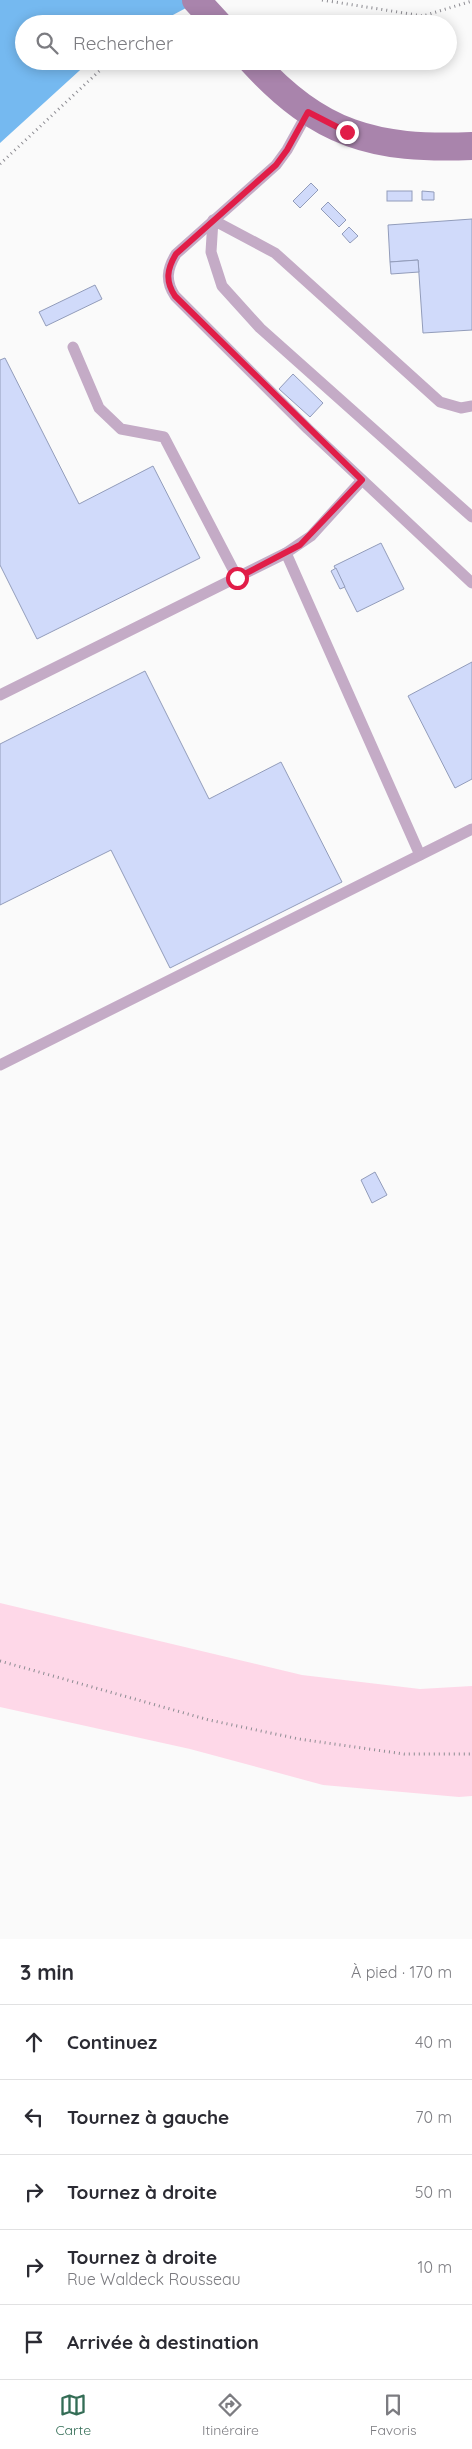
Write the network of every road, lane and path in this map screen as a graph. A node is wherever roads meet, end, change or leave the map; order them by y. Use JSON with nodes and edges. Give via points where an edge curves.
{"nodes":[{"id":1,"x":196,"y":0,"type":"edge"},
{"id":2,"x":322,"y":0,"type":"edge"},
{"id":3,"x":472,"y":1,"type":"edge"},
{"id":4,"x":210,"y":15,"type":"edge"},
{"id":5,"x":417,"y":15,"type":"edge"},
{"id":6,"x":426,"y":15,"type":"edge"},
{"id":7,"x":100,"y":70,"type":"edge"},
{"id":8,"x":261,"y":70,"type":"edge"},
{"id":9,"x":308,"y":112,"type":"junction"},
{"id":10,"x":472,"y":146,"type":"edge"},
{"id":11,"x":0,"y":164,"type":"edge"},
{"id":12,"x":213,"y":220,"type":"junction"},
{"id":13,"x":73,"y":347,"type":"dead end"},
{"id":14,"x":472,"y":406,"type":"edge"},
{"id":15,"x":362,"y":480,"type":"junction"},
{"id":16,"x":472,"y":517,"type":"edge"},
{"id":17,"x":286,"y":553,"type":"junction"},
{"id":18,"x":237,"y":578,"type":"junction"},
{"id":19,"x":472,"y":583,"type":"edge"},
{"id":20,"x":0,"y":695,"type":"edge"},
{"id":21,"x":472,"y":829,"type":"edge"},
{"id":22,"x":420,"y":855,"type":"junction"},
{"id":23,"x":0,"y":1065,"type":"edge"},
{"id":24,"x":0,"y":1661,"type":"edge"},
{"id":25,"x":472,"y":1754,"type":"edge"}],
"edges":[{"from":1,"to":4,"type":"street","bridge":true},
{"from":2,"to":5,"type":"path"},
{"from":3,"to":6,"type":"path"},
{"from":7,"to":11,"type":"path"},
{"from":8,"to":9,"type":"street"},
{"from":9,"to":10,"type":"street","via":[[347,132],[386,144],[428,148]]},
{"from":9,"to":12,"type":"lane","via":[[276,165]]},
{"from":12,"to":14,"type":"lane","via":[[275,253],[440,402],[461,408]]},
{"from":12,"to":15,"type":"lane","via":[[176,254],[168,270],[170,288]]},
{"from":12,"to":16,"type":"lane","via":[[212,252],[222,286],[260,328]]},
{"from":13,"to":18,"type":"lane","via":[[99,408],[115,424],[121,429],[164,437]]},
{"from":15,"to":17,"type":"lane","via":[[311,536]]},
{"from":15,"to":19,"type":"lane"},
{"from":17,"to":18,"type":"lane"},
{"from":17,"to":22,"type":"lane"},
{"from":18,"to":20,"type":"lane"},
{"from":21,"to":22,"type":"lane"},
{"from":22,"to":23,"type":"lane"},
{"from":24,"to":25,"type":"path","via":[[239,1727],[370,1751]]}]}
